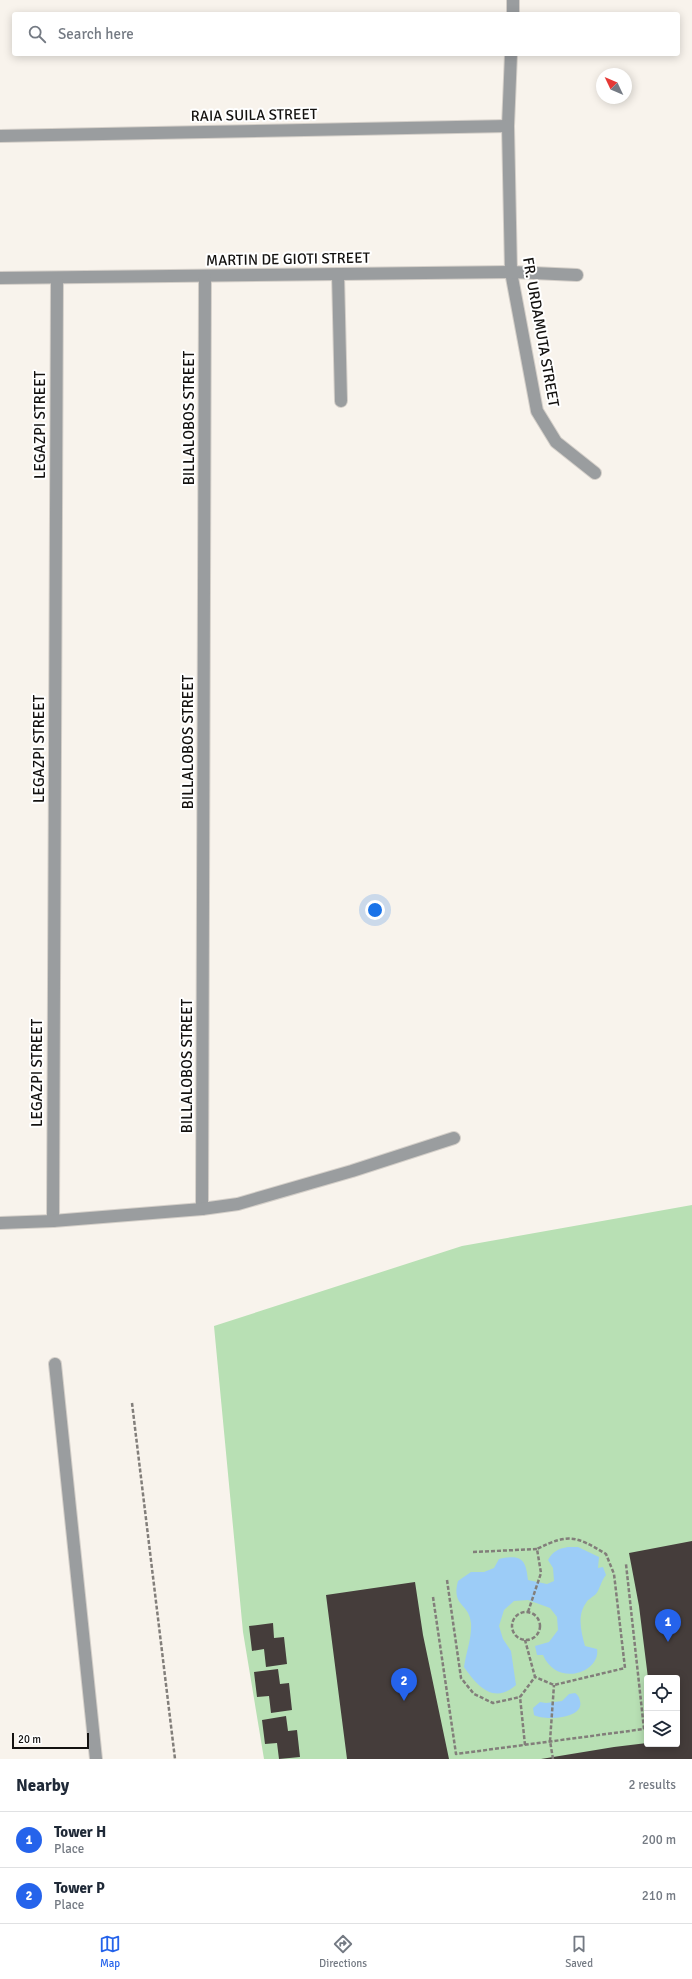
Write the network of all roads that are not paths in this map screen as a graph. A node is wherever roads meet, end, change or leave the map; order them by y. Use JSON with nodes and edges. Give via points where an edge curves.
{"nodes":[{"id":1,"x":513,"y":0,"type":"edge"},
{"id":2,"x":513,"y":12,"type":"edge"},
{"id":3,"x":511,"y":56,"type":"edge"},
{"id":4,"x":508,"y":126,"type":"junction"},
{"id":5,"x":0,"y":136,"type":"edge"},
{"id":6,"x":511,"y":272,"type":"junction"},
{"id":7,"x":338,"y":274,"type":"junction"},
{"id":8,"x":577,"y":275,"type":"dead end"},
{"id":9,"x":206,"y":276,"type":"junction"},
{"id":10,"x":0,"y":278,"type":"edge"},
{"id":11,"x":57,"y":278,"type":"junction"},
{"id":12,"x":341,"y":400,"type":"dead end"},
{"id":13,"x":595,"y":473,"type":"dead end"},
{"id":14,"x":454,"y":1138,"type":"dead end"},
{"id":15,"x":202,"y":1209,"type":"junction"},
{"id":16,"x":53,"y":1221,"type":"junction"},
{"id":17,"x":0,"y":1223,"type":"edge"},
{"id":18,"x":55,"y":1364,"type":"dead end"},
{"id":19,"x":96,"y":1759,"type":"edge"}],
"edges":[{"from":1,"to":2,"type":"street"},
{"from":3,"to":4,"type":"street","name":"FR. URDAMUTA STREET"},
{"from":4,"to":5,"type":"street","name":"RAIA SUILA STREET"},
{"from":4,"to":6,"type":"street","name":"FR. URDAMUTA STREET"},
{"from":6,"to":7,"type":"street","name":"MARTIN DE GIOTI STREET"},
{"from":6,"to":8,"type":"street","name":"MARTIN DE GIOTI STREET"},
{"from":6,"to":13,"type":"street","name":"FR. URDAMUTA STREET","via":[[537,411],[556,442]]},
{"from":7,"to":9,"type":"street","name":"MARTIN DE GIOTI STREET"},
{"from":7,"to":12,"type":"street"},
{"from":9,"to":11,"type":"street","name":"MARTIN DE GIOTI STREET"},
{"from":9,"to":15,"type":"street","name":"BILLALOBOS STREET"},
{"from":10,"to":11,"type":"street","name":"MARTIN DE GIOTI STREET"},
{"from":11,"to":16,"type":"street","name":"LEGAZPI STREET"},
{"from":14,"to":15,"type":"street","via":[[352,1171],[246,1201]]},
{"from":15,"to":16,"type":"street"},
{"from":16,"to":17,"type":"street"},
{"from":18,"to":19,"type":"street"}]}
